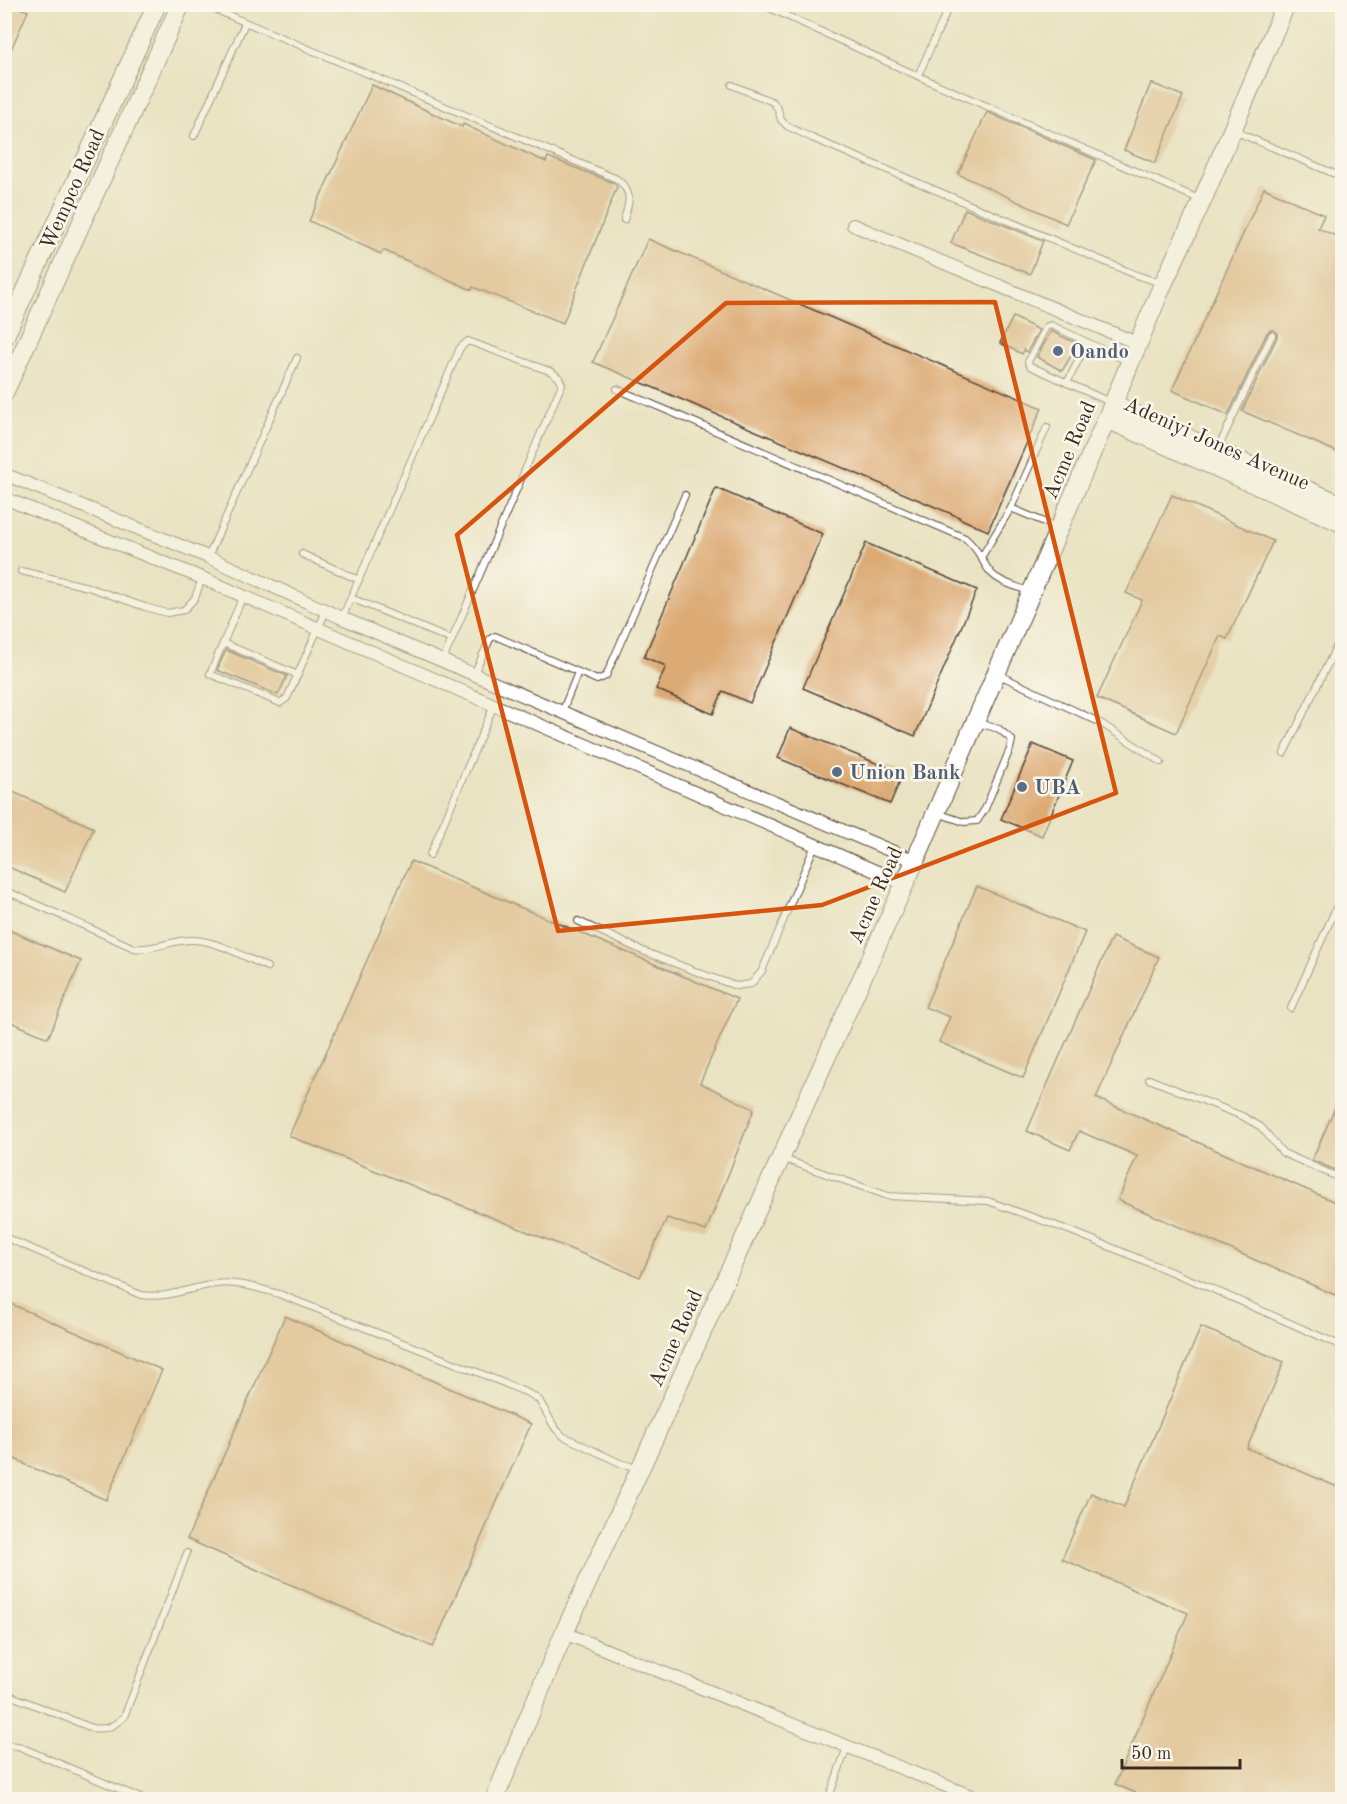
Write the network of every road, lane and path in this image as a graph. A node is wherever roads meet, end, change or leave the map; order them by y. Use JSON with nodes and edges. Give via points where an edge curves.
{"nodes":[{"id":1,"x":157,"y":4,"type":"edge"},
{"id":2,"x":181,"y":4,"type":"edge"},
{"id":3,"x":202,"y":4,"type":"edge"},
{"id":4,"x":950,"y":4,"type":"edge"},
{"id":5,"x":1286,"y":4,"type":"edge"},
{"id":6,"x":764,"y":5,"type":"edge"},
{"id":7,"x":245,"y":23,"type":"junction"},
{"id":8,"x":918,"y":76,"type":"junction"},
{"id":9,"x":732,"y":85,"type":"dead end"},
{"id":10,"x":1231,"y":130,"type":"junction"},
{"id":11,"x":194,"y":136,"type":"dead end"},
{"id":12,"x":1342,"y":177,"type":"edge"},
{"id":13,"x":1202,"y":201,"type":"junction"},
{"id":14,"x":624,"y":220,"type":"dead end"},
{"id":15,"x":853,"y":225,"type":"dead end"},
{"id":16,"x":1163,"y":284,"type":"junction"},
{"id":17,"x":8,"y":317,"type":"edge"},
{"id":18,"x":1272,"y":335,"type":"dead end"},
{"id":19,"x":4,"y":338,"type":"edge"},
{"id":20,"x":1087,"y":343,"type":"junction"},
{"id":21,"x":1139,"y":344,"type":"junction"},
{"id":22,"x":297,"y":358,"type":"dead end"},
{"id":23,"x":1131,"y":363,"type":"junction"},
{"id":24,"x":1067,"y":383,"type":"junction"},
{"id":25,"x":617,"y":389,"type":"dead end"},
{"id":26,"x":4,"y":393,"type":"edge"},
{"id":27,"x":1110,"y":411,"type":"junction"},
{"id":28,"x":1047,"y":427,"type":"dead end"},
{"id":29,"x":1216,"y":451,"type":"junction"},
{"id":30,"x":4,"y":474,"type":"edge"},
{"id":31,"x":685,"y":495,"type":"dead end"},
{"id":32,"x":4,"y":498,"type":"edge"},
{"id":33,"x":1342,"y":505,"type":"edge"},
{"id":34,"x":1011,"y":508,"type":"junction"},
{"id":35,"x":1342,"y":523,"type":"edge"},
{"id":36,"x":1059,"y":529,"type":"junction"},
{"id":37,"x":302,"y":554,"type":"dead end"},
{"id":38,"x":982,"y":556,"type":"junction"},
{"id":39,"x":208,"y":557,"type":"junction"},
{"id":40,"x":21,"y":571,"type":"dead end"},
{"id":41,"x":202,"y":578,"type":"junction"},
{"id":42,"x":359,"y":580,"type":"junction"},
{"id":43,"x":1032,"y":593,"type":"junction"},
{"id":44,"x":243,"y":596,"type":"junction"},
{"id":45,"x":351,"y":598,"type":"junction"},
{"id":46,"x":326,"y":611,"type":"junction"},
{"id":47,"x":342,"y":618,"type":"junction"},
{"id":48,"x":318,"y":629,"type":"junction"},
{"id":49,"x":1342,"y":635,"type":"edge"},
{"id":50,"x":452,"y":640,"type":"junction"},
{"id":51,"x":223,"y":642,"type":"junction"},
{"id":52,"x":443,"y":660,"type":"junction"},
{"id":53,"x":578,"y":672,"type":"junction"},
{"id":54,"x":997,"y":673,"type":"junction"},
{"id":55,"x":474,"y":674,"type":"junction"},
{"id":56,"x":298,"y":675,"type":"junction"},
{"id":57,"x":494,"y":705,"type":"junction"},
{"id":58,"x":562,"y":712,"type":"junction"},
{"id":59,"x":976,"y":722,"type":"junction"},
{"id":60,"x":1284,"y":753,"type":"dead end"},
{"id":61,"x":1161,"y":762,"type":"dead end"},
{"id":62,"x":723,"y":780,"type":"junction"},
{"id":63,"x":714,"y":802,"type":"junction"},
{"id":64,"x":936,"y":813,"type":"junction"},
{"id":65,"x":816,"y":845,"type":"junction"},
{"id":66,"x":430,"y":855,"type":"dead end"},
{"id":67,"x":915,"y":861,"type":"junction"},
{"id":68,"x":905,"y":884,"type":"junction"},
{"id":69,"x":4,"y":890,"type":"edge"},
{"id":70,"x":1342,"y":895,"type":"edge"},
{"id":71,"x":578,"y":921,"type":"dead end"},
{"id":72,"x":267,"y":968,"type":"dead end"},
{"id":73,"x":1291,"y":1008,"type":"dead end"},
{"id":74,"x":1149,"y":1079,"type":"dead end"},
{"id":75,"x":780,"y":1158,"type":"junction"},
{"id":76,"x":1342,"y":1179,"type":"edge"},
{"id":77,"x":4,"y":1237,"type":"edge"},
{"id":78,"x":1342,"y":1346,"type":"edge"},
{"id":79,"x":640,"y":1469,"type":"junction"},
{"id":80,"x":187,"y":1553,"type":"dead end"},
{"id":81,"x":564,"y":1633,"type":"junction"},
{"id":82,"x":4,"y":1693,"type":"edge"},
{"id":83,"x":4,"y":1745,"type":"edge"},
{"id":84,"x":847,"y":1747,"type":"junction"},
{"id":85,"x":145,"y":1800,"type":"edge"},
{"id":86,"x":494,"y":1800,"type":"edge"},
{"id":87,"x":828,"y":1800,"type":"edge"},
{"id":88,"x":981,"y":1800,"type":"edge"}],
"edges":[{"from":1,"to":17,"type":"street","name":"Wempco Road"},
{"from":2,"to":26,"type":"street","name":"Wempco Road"},
{"from":3,"to":7,"type":"lane"},
{"from":4,"to":8,"type":"lane"},
{"from":5,"to":10,"type":"street","name":"Acme Road"},
{"from":6,"to":8,"type":"lane"},
{"from":7,"to":11,"type":"lane"},
{"from":7,"to":14,"type":"lane","via":[[617,179],[628,192]]},
{"from":8,"to":13,"type":"lane"},
{"from":9,"to":16,"type":"lane","via":[[773,102],[787,126],[812,138]]},
{"from":10,"to":12,"type":"lane"},
{"from":10,"to":13,"type":"street","name":"Acme Road"},
{"from":13,"to":16,"type":"street","name":"Acme Road"},
{"from":15,"to":21,"type":"street"},
{"from":16,"to":21,"type":"street","name":"Acme Road"},
{"from":17,"to":19,"type":"street","name":"Wempco Road"},
{"from":18,"to":29,"type":"lane"},
{"from":20,"to":23,"type":"lane"},
{"from":20,"to":24,"type":"lane"},
{"from":20,"to":24,"type":"lane","via":[[1051,325],[1028,362]]},
{"from":21,"to":23,"type":"street","name":"Acme Road"},
{"from":22,"to":39,"type":"lane"},
{"from":23,"to":27,"type":"street","name":"Acme Road"},
{"from":24,"to":27,"type":"lane"},
{"from":25,"to":38,"type":"lane","via":[[965,538]]},
{"from":27,"to":29,"type":"street","name":"Adeniyi Jones Avenue"},
{"from":27,"to":35,"type":"street","name":"Adeniyi Jones Avenue"},
{"from":27,"to":36,"type":"street","name":"Acme Road"},
{"from":28,"to":34,"type":"lane"},
{"from":29,"to":33,"type":"street","name":"Adeniyi Jones Avenue"},
{"from":30,"to":39,"type":"street"},
{"from":31,"to":53,"type":"lane","via":[[606,676],[597,680]]},
{"from":32,"to":41,"type":"street"},
{"from":34,"to":36,"type":"lane"},
{"from":34,"to":38,"type":"lane"},
{"from":36,"to":43,"type":"street","name":"Acme Road"},
{"from":37,"to":42,"type":"lane"},
{"from":38,"to":43,"type":"lane","via":[[994,576]]},
{"from":39,"to":46,"type":"street"},
{"from":40,"to":41,"type":"lane","via":[[88,587],[167,613],[184,610],[195,598]]},
{"from":41,"to":44,"type":"street"},
{"from":42,"to":45,"type":"lane"},
{"from":42,"to":50,"type":"lane","via":[[460,348],[468,341],[552,372],[562,384]]},
{"from":43,"to":54,"type":"street","name":"Acme Road"},
{"from":44,"to":48,"type":"street"},
{"from":44,"to":51,"type":"lane"},
{"from":45,"to":47,"type":"lane"},
{"from":45,"to":50,"type":"lane"},
{"from":46,"to":47,"type":"street"},
{"from":46,"to":48,"type":"lane"},
{"from":47,"to":52,"type":"street"},
{"from":48,"to":56,"type":"lane"},
{"from":48,"to":57,"type":"street"},
{"from":49,"to":60,"type":"lane"},
{"from":50,"to":52,"type":"lane"},
{"from":51,"to":56,"type":"lane"},
{"from":51,"to":56,"type":"lane","via":[[210,671],[212,675],[280,703],[287,698]]},
{"from":52,"to":55,"type":"street"},
{"from":53,"to":55,"type":"lane","via":[[495,636]]},
{"from":53,"to":58,"type":"lane"},
{"from":54,"to":59,"type":"street","name":"Acme Road"},
{"from":54,"to":61,"type":"lane","via":[[1099,722]]},
{"from":55,"to":58,"type":"street"},
{"from":57,"to":63,"type":"street"},
{"from":57,"to":66,"type":"lane"},
{"from":58,"to":62,"type":"street"},
{"from":59,"to":64,"type":"street","name":"Acme Road"},
{"from":59,"to":64,"type":"lane","via":[[999,729],[1012,740],[985,809],[978,821],[964,822]]},
{"from":62,"to":63,"type":"street"},
{"from":62,"to":67,"type":"street"},
{"from":63,"to":65,"type":"street"},
{"from":64,"to":67,"type":"street","name":"Acme Road"},
{"from":65,"to":68,"type":"street"},
{"from":65,"to":71,"type":"lane","via":[[762,971],[751,984],[736,986],[705,975]]},
{"from":67,"to":68,"type":"street","name":"Acme Road"},
{"from":68,"to":75,"type":"street","name":"Acme Road"},
{"from":69,"to":72,"type":"lane","via":[[134,948],[143,950],[191,940],[213,943]]},
{"from":70,"to":73,"type":"lane"},
{"from":74,"to":76,"type":"lane","via":[[1242,1116],[1261,1127],[1283,1153]]},
{"from":75,"to":78,"type":"lane","via":[[888,1196],[988,1201],[1071,1231]]},
{"from":75,"to":79,"type":"street","name":"Acme Road"},
{"from":77,"to":79,"type":"lane","via":[[141,1295],[156,1297],[215,1284],[250,1286],[279,1294],[530,1394],[539,1400],[563,1436]]},
{"from":79,"to":81,"type":"street","name":"Acme Road"},
{"from":80,"to":82,"type":"lane","via":[[124,1717],[114,1725],[103,1730],[92,1728]]},
{"from":81,"to":84,"type":"street"},
{"from":81,"to":86,"type":"street","name":"Acme Road"},
{"from":83,"to":85,"type":"lane","via":[[18,1746]]},
{"from":84,"to":87,"type":"lane"},
{"from":84,"to":88,"type":"street"}]}
